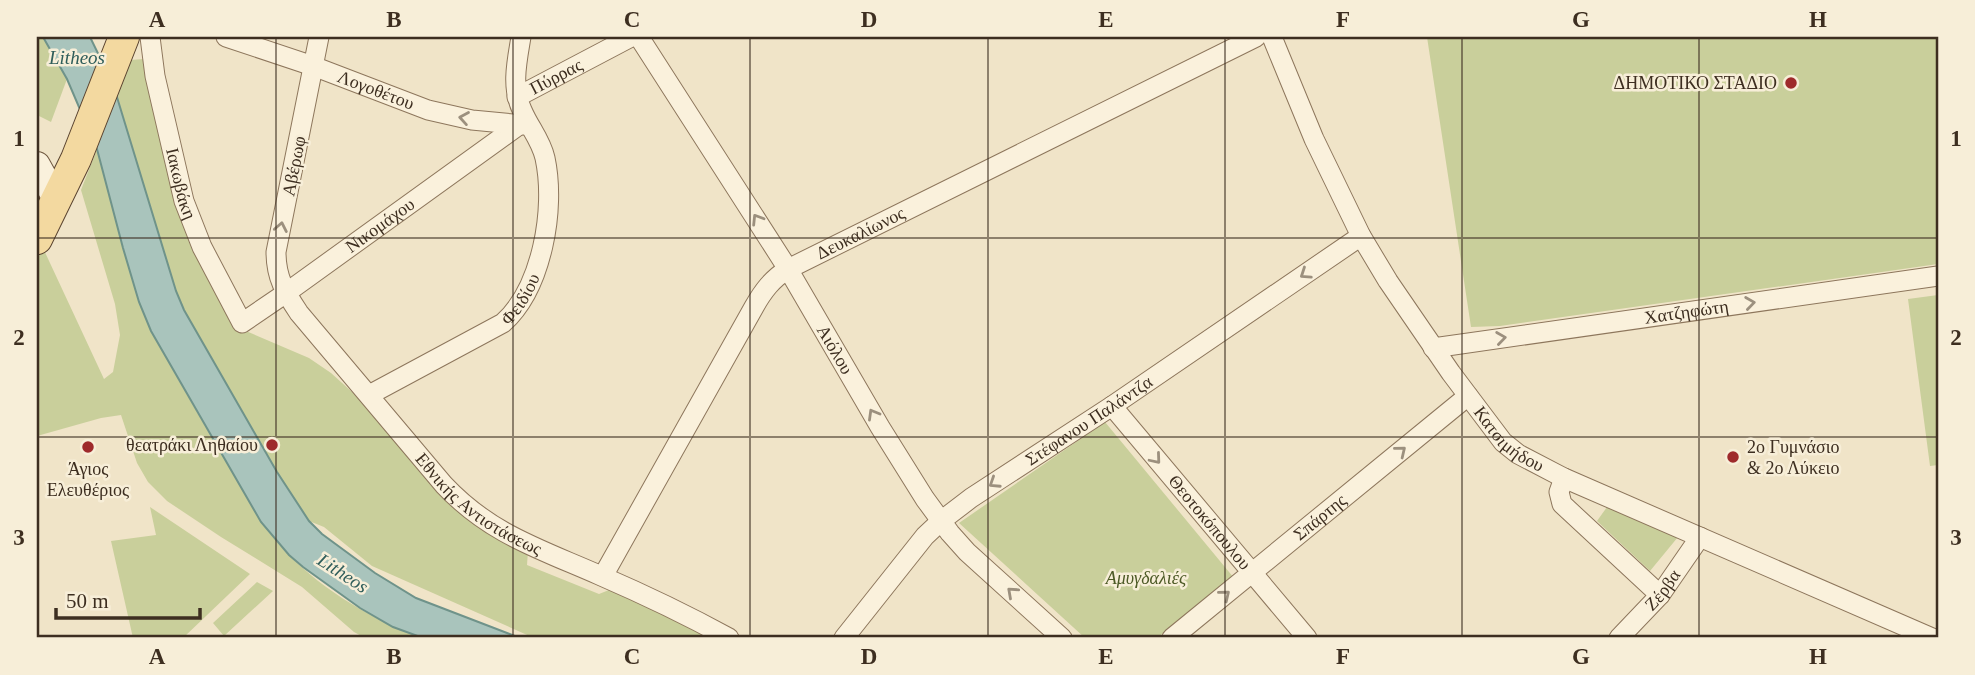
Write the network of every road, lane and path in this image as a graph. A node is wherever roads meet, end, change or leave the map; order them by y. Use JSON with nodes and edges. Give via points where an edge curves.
{"nodes":[{"id":1,"x":103,"y":37,"type":"edge"},
{"id":2,"x":124,"y":37,"type":"edge"},
{"id":3,"x":150,"y":37,"type":"edge"},
{"id":4,"x":226,"y":37,"type":"edge"},
{"id":5,"x":319,"y":37,"type":"edge"},
{"id":6,"x":521,"y":37,"type":"edge"},
{"id":7,"x":631,"y":37,"type":"edge"},
{"id":8,"x":639,"y":37,"type":"edge"},
{"id":9,"x":1256,"y":37,"type":"edge"},
{"id":10,"x":1272,"y":37,"type":"edge"},
{"id":11,"x":313,"y":66,"type":"junction"},
{"id":12,"x":517,"y":97,"type":"junction"},
{"id":13,"x":525,"y":125,"type":"junction"},
{"id":14,"x":73,"y":140,"type":"junction"},
{"id":15,"x":42,"y":201,"type":"edge"},
{"id":16,"x":1361,"y":236,"type":"junction"},
{"id":17,"x":788,"y":268,"type":"junction"},
{"id":18,"x":1938,"y":276,"type":"edge"},
{"id":19,"x":286,"y":293,"type":"junction"},
{"id":20,"x":242,"y":323,"type":"joint"},
{"id":21,"x":1433,"y":348,"type":"junction"},
{"id":22,"x":369,"y":395,"type":"junction"},
{"id":23,"x":1468,"y":396,"type":"junction"},
{"id":24,"x":1112,"y":406,"type":"junction"},
{"id":25,"x":1564,"y":478,"type":"junction"},
{"id":26,"x":1602,"y":494,"type":"junction"},
{"id":27,"x":941,"y":521,"type":"junction"},
{"id":28,"x":1582,"y":522,"type":"junction"},
{"id":29,"x":1700,"y":537,"type":"junction"},
{"id":30,"x":1252,"y":573,"type":"junction"},
{"id":31,"x":603,"y":576,"type":"junction"},
{"id":32,"x":1660,"y":595,"type":"junction"},
{"id":33,"x":729,"y":638,"type":"edge"},
{"id":34,"x":844,"y":638,"type":"edge"},
{"id":35,"x":1062,"y":638,"type":"edge"},
{"id":36,"x":1171,"y":638,"type":"edge"},
{"id":37,"x":1307,"y":638,"type":"edge"},
{"id":38,"x":1619,"y":638,"type":"edge"},
{"id":39,"x":1932,"y":638,"type":"edge"}],
"edges":[{"from":1,"to":14,"type":"main road"},
{"from":2,"to":14,"type":"main road"},
{"from":3,"to":20,"type":"street","name":"Ιακωβάκη","via":[[184,201]]},
{"from":4,"to":11,"type":"street","name":"Λογοθέτου"},
{"from":5,"to":11,"type":"street","name":"Αβέρωφ"},
{"from":6,"to":12,"type":"street"},
{"from":7,"to":12,"type":"street","name":"Πύρρας"},
{"from":17,"to":8,"type":"street","name":"Αιόλου","one_way":true},
{"from":9,"to":17,"type":"street","name":"Δευκαλίωνος"},
{"from":10,"to":16,"type":"street","name":"Κατσιμήδου"},
{"from":13,"to":11,"type":"street","name":"Λογοθέτου","one_way":true,"via":[[450,116]]},
{"from":19,"to":11,"type":"street","name":"Αβέρωφ","one_way":true,"via":[[276,252]]},
{"from":12,"to":13,"type":"street","name":"Φειδίου"},
{"from":13,"to":19,"type":"street","name":"Νικομάχου"},
{"from":13,"to":22,"type":"street","name":"Φειδίου","via":[[545,159],[548,205],[540,252],[525,296],[495,329]]},
{"from":14,"to":15,"type":"main road"},
{"from":16,"to":21,"type":"street","name":"Κατσιμήδου"},
{"from":16,"to":24,"type":"street","name":"Στέφανου Παλάντζα","one_way":true},
{"from":27,"to":17,"type":"street","name":"Αιόλου","one_way":true,"via":[[906,471]]},
{"from":17,"to":31,"type":"street","name":"Δευκαλίωνος","via":[[759,298]]},
{"from":21,"to":18,"type":"street","name":"Χατζηφώτη","one_way":true},
{"from":19,"to":20,"type":"street","name":"Νικομάχου"},
{"from":19,"to":22,"type":"street","name":"Εθνικής Αντιστάσεως"},
{"from":21,"to":23,"type":"street","name":"Κατσιμήδου"},
{"from":22,"to":31,"type":"street","name":"Εθνικής Αντιστάσεως","via":[[444,485],[482,520]]},
{"from":23,"to":25,"type":"street","name":"Κατσιμήδου","via":[[1503,442]]},
{"from":30,"to":23,"type":"street","name":"Σπάρτης","one_way":true},
{"from":24,"to":27,"type":"street","name":"Στέφανου Παλάντζα","one_way":true},
{"from":24,"to":30,"type":"street","name":"Θεοτοκόπουλου","one_way":true},
{"from":25,"to":26,"type":"street","name":"Κατσιμήδου"},
{"from":25,"to":28,"type":"street","via":[[1562,504]]},
{"from":26,"to":28,"type":"street"},
{"from":26,"to":29,"type":"street","name":"Κατσιμήδου"},
{"from":27,"to":34,"type":"street","name":"Στέφανου Παλάντζα"},
{"from":35,"to":27,"type":"street","name":"Αιόλου","one_way":true,"via":[[967,552]]},
{"from":28,"to":32,"type":"street"},
{"from":29,"to":32,"type":"street","name":"Ζέρβα"},
{"from":29,"to":39,"type":"street","name":"Κατσιμήδου"},
{"from":36,"to":30,"type":"street","name":"Σπάρτης","one_way":true},
{"from":30,"to":37,"type":"street","name":"Θεοτοκόπουλου"},
{"from":31,"to":33,"type":"street","name":"Εθνικής Αντιστάσεως"},
{"from":32,"to":38,"type":"street","name":"Ζέρβα"}]}
